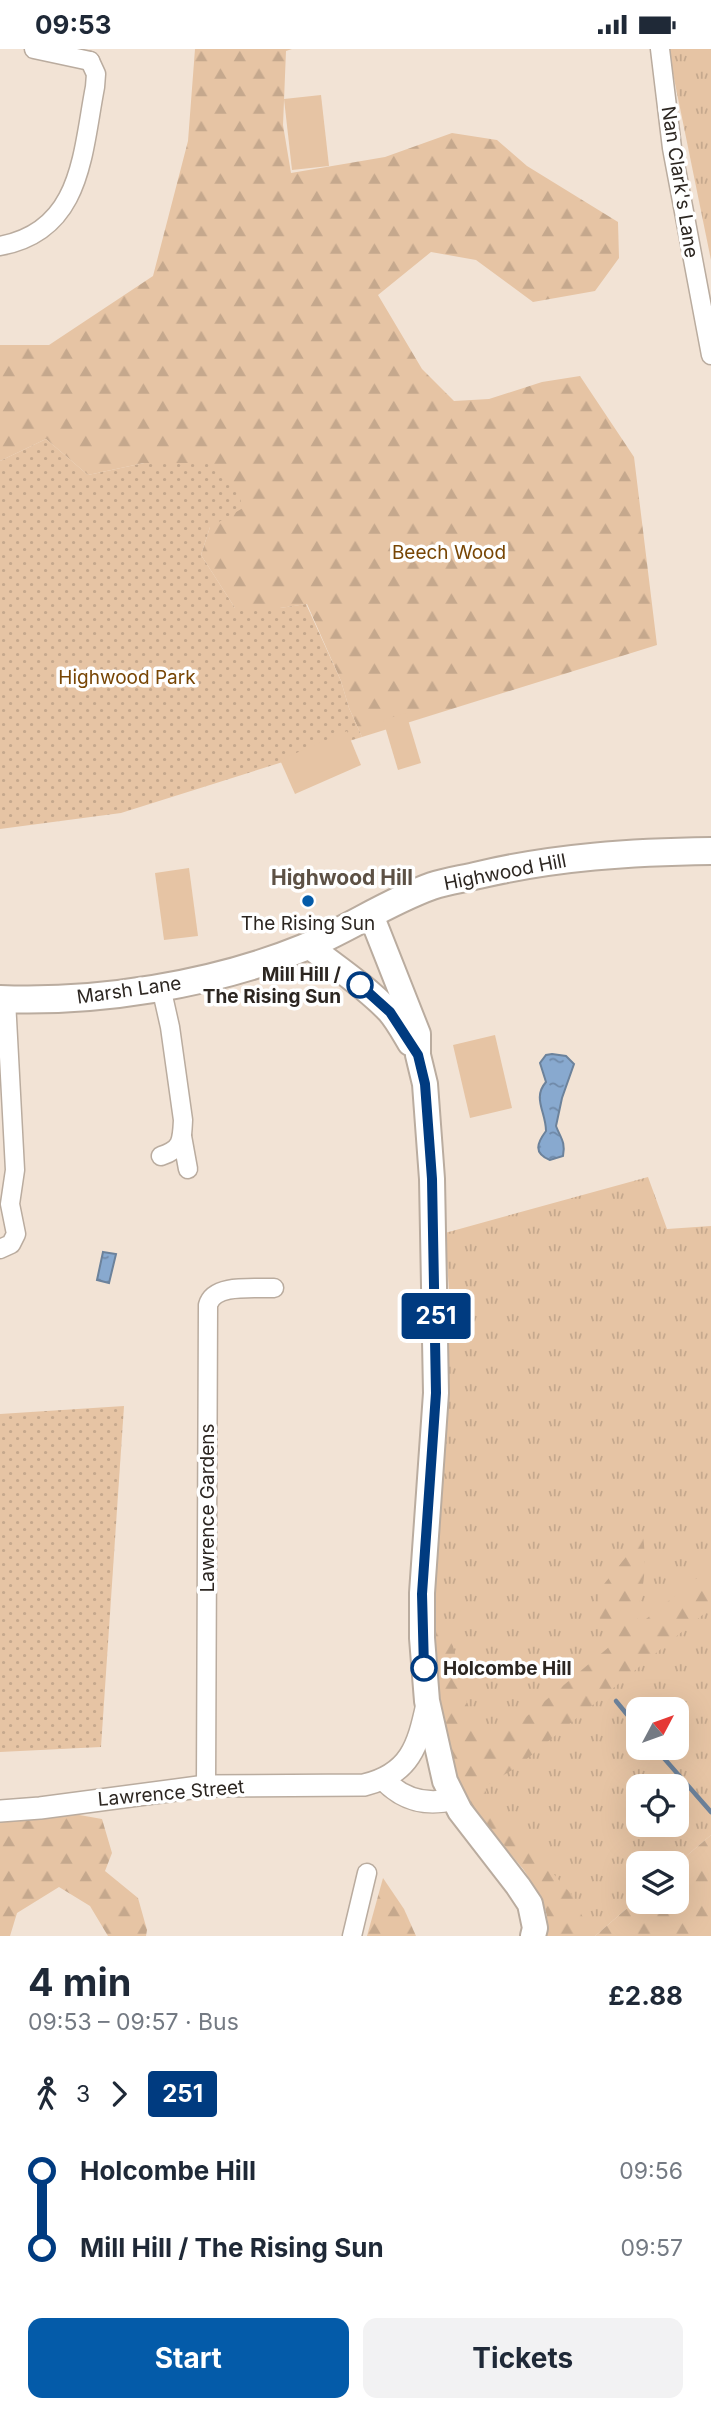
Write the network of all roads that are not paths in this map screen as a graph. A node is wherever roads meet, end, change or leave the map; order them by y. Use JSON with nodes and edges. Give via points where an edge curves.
{"nodes":[{"id":1,"x":34,"y":49,"type":"edge"},
{"id":2,"x":660,"y":49,"type":"edge"},
{"id":3,"x":94,"y":55,"type":"edge"},
{"id":4,"x":0,"y":246,"type":"edge"},
{"id":5,"x":711,"y":355,"type":"edge"},
{"id":6,"x":711,"y":851,"type":"edge"},
{"id":7,"x":371,"y":915,"type":"junction"},
{"id":8,"x":336,"y":934,"type":"junction"},
{"id":9,"x":309,"y":946,"type":"junction"},
{"id":10,"x":342,"y":970,"type":"junction"},
{"id":11,"x":161,"y":987,"type":"junction"},
{"id":12,"x":3,"y":1000,"type":"edge"},
{"id":13,"x":418,"y":1055,"type":"junction"},
{"id":14,"x":182,"y":1136,"type":"junction"},
{"id":15,"x":161,"y":1156,"type":"dead end"},
{"id":16,"x":188,"y":1169,"type":"dead end"},
{"id":17,"x":5,"y":1210,"type":"edge"},
{"id":18,"x":0,"y":1249,"type":"edge"},
{"id":19,"x":274,"y":1288,"type":"dead end"},
{"id":20,"x":428,"y":1702,"type":"junction"},
{"id":21,"x":384,"y":1780,"type":"junction"},
{"id":22,"x":206,"y":1786,"type":"junction"},
{"id":23,"x":454,"y":1799,"type":"junction"},
{"id":24,"x":0,"y":1811,"type":"edge"},
{"id":25,"x":368,"y":1873,"type":"dead end"},
{"id":26,"x":352,"y":1936,"type":"edge"},
{"id":27,"x":533,"y":1936,"type":"edge"}],
"edges":[{"from":1,"to":3,"type":"street"},
{"from":2,"to":5,"type":"street","name":"Nan Clark's Lane","via":[[672,148]]},
{"from":3,"to":4,"type":"street","via":[[95,87],[75,183],[64,206],[33,236]]},
{"from":6,"to":7,"type":"main road","name":"Highwood Hill","via":[[615,853],[517,866],[435,885]]},
{"from":7,"to":8,"type":"main road","name":"Marsh Lane"},
{"from":7,"to":13,"type":"main road","via":[[418,1034]]},
{"from":8,"to":9,"type":"main road","name":"Marsh Lane"},
{"from":8,"to":10,"type":"main road"},
{"from":9,"to":10,"type":"main road"},
{"from":9,"to":11,"type":"main road","name":"Marsh Lane","via":[[240,970]]},
{"from":10,"to":13,"type":"main road","via":[[390,1012]]},
{"from":11,"to":12,"type":"main road","name":"Marsh Lane","via":[[57,1000]]},
{"from":11,"to":14,"type":"street","via":[[177,1071]]},
{"from":12,"to":17,"type":"street","via":[[15,1170]]},
{"from":13,"to":20,"type":"main road","via":[[425,1084],[431,1165],[436,1330],[422,1594]]},
{"from":14,"to":15,"type":"street","via":[[173,1152]]},
{"from":14,"to":16,"type":"street"},
{"from":17,"to":18,"type":"street","via":[[16,1234],[12,1244]]},
{"from":19,"to":22,"type":"street","name":"Lawrence Gardens","via":[[219,1290],[208,1305]]},
{"from":20,"to":21,"type":"street","via":[[405,1764]]},
{"from":20,"to":23,"type":"main road","via":[[445,1781]]},
{"from":21,"to":22,"type":"street","name":"Lawrence Street","via":[[364,1785]]},
{"from":21,"to":23,"type":"street","via":[[395,1791],[420,1802]]},
{"from":22,"to":24,"type":"street","name":"Lawrence Street"},
{"from":23,"to":27,"type":"main road","via":[[530,1905]]},
{"from":25,"to":26,"type":"street"}]}
